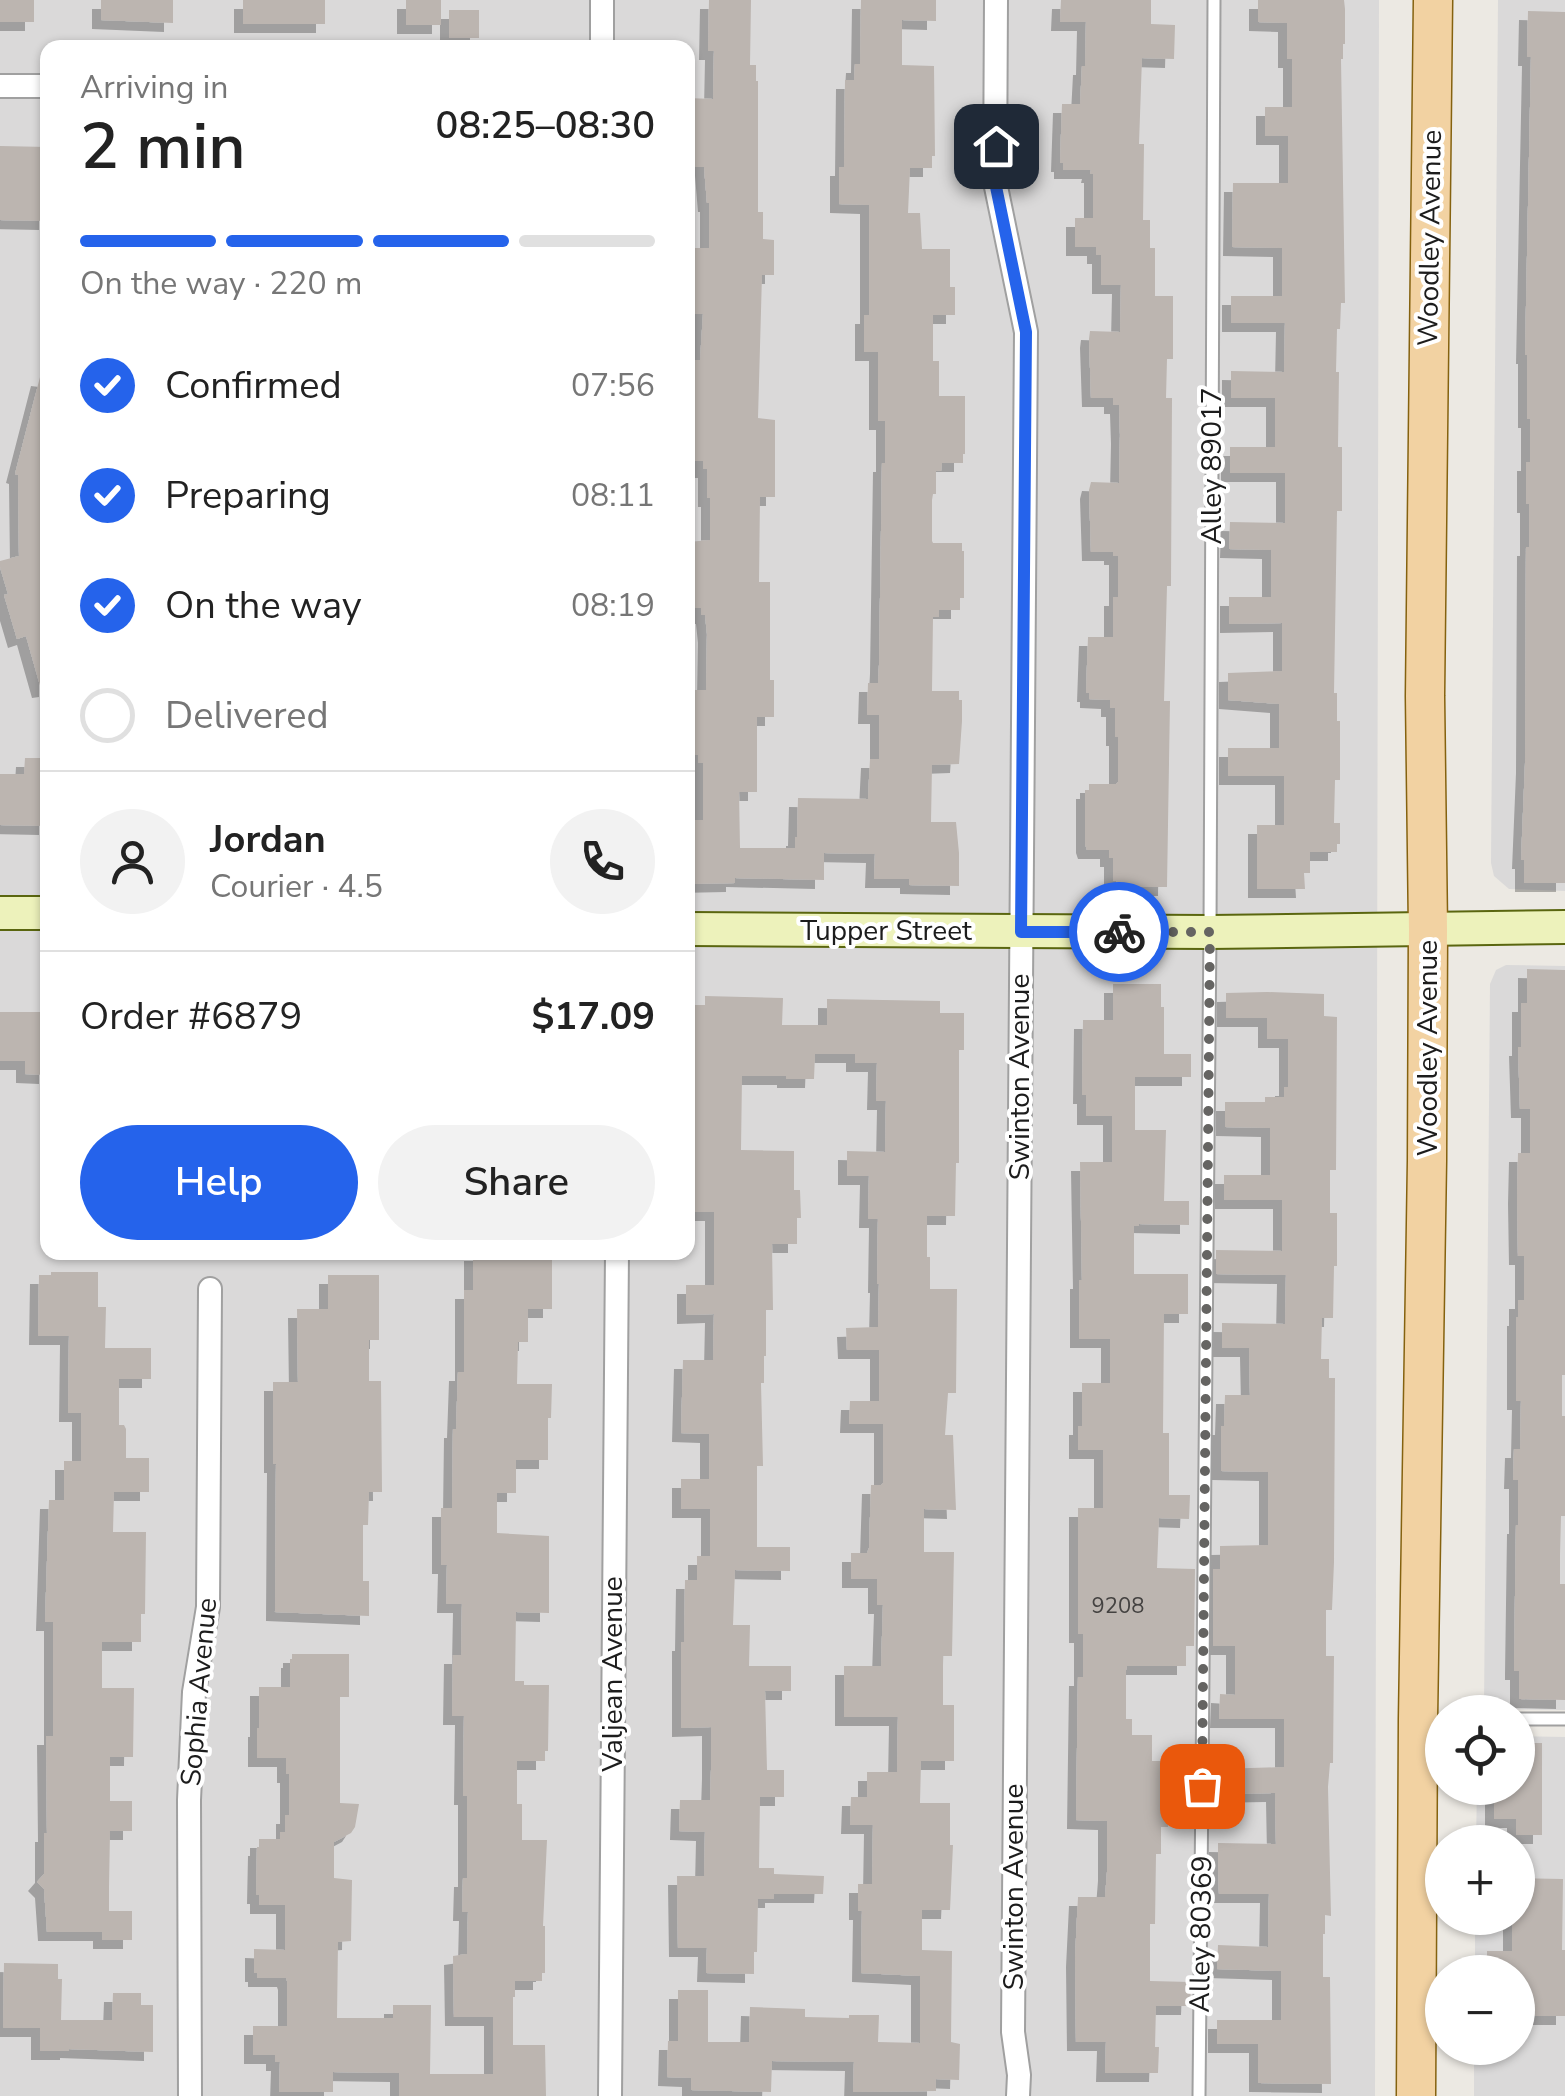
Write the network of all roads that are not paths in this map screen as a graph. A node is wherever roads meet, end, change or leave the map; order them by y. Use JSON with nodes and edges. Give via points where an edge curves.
{"nodes":[{"id":1,"x":602,"y":0,"type":"edge"},
{"id":2,"x":996,"y":0,"type":"edge"},
{"id":3,"x":1214,"y":0,"type":"edge"},
{"id":4,"x":1433,"y":0,"type":"edge"},
{"id":5,"x":602,"y":40,"type":"edge"},
{"id":6,"x":0,"y":86,"type":"edge"},
{"id":7,"x":40,"y":86,"type":"edge"},
{"id":8,"x":0,"y":913,"type":"edge"},
{"id":9,"x":40,"y":913,"type":"edge"},
{"id":10,"x":1565,"y":927,"type":"edge"},
{"id":11,"x":1428,"y":928,"type":"junction"},
{"id":12,"x":695,"y":929,"type":"edge"},
{"id":13,"x":1021,"y":932,"type":"junction"},
{"id":14,"x":1210,"y":932,"type":"junction"},
{"id":15,"x":617,"y":1260,"type":"edge"},
{"id":16,"x":210,"y":1289,"type":"dead end"},
{"id":17,"x":1565,"y":1718,"type":"edge"},
{"id":18,"x":1535,"y":1719,"type":"edge"},
{"id":19,"x":190,"y":2096,"type":"edge"},
{"id":20,"x":610,"y":2096,"type":"edge"},
{"id":21,"x":1018,"y":2096,"type":"edge"},
{"id":22,"x":1199,"y":2096,"type":"edge"},
{"id":23,"x":1416,"y":2096,"type":"edge"}],
"edges":[{"from":1,"to":5,"type":"street"},
{"from":2,"to":13,"type":"street","name":"Swinton Avenue","via":[[995,182],[1026,332]]},
{"from":3,"to":14,"type":"lane","name":"Alley 89017"},
{"from":4,"to":11,"type":"main road","name":"Woodley Avenue"},
{"from":6,"to":7,"type":"street"},
{"from":8,"to":9,"type":"street"},
{"from":10,"to":11,"type":"street","name":"Tupper Street"},
{"from":11,"to":14,"type":"street","name":"Tupper Street"},
{"from":11,"to":23,"type":"main road","name":"Woodley Avenue"},
{"from":12,"to":13,"type":"street","name":"Tupper Street"},
{"from":13,"to":14,"type":"street","name":"Tupper Street"},
{"from":13,"to":21,"type":"street","name":"Swinton Avenue","via":[[1013,2013]]},
{"from":14,"to":22,"type":"lane","name":"Alley 80369"},
{"from":15,"to":20,"type":"street","name":"Valjean Avenue"},
{"from":16,"to":19,"type":"street","name":"Sophia Avenue","via":[[208,1607],[194,1692],[189,1800]]},
{"from":17,"to":18,"type":"lane"}]}
